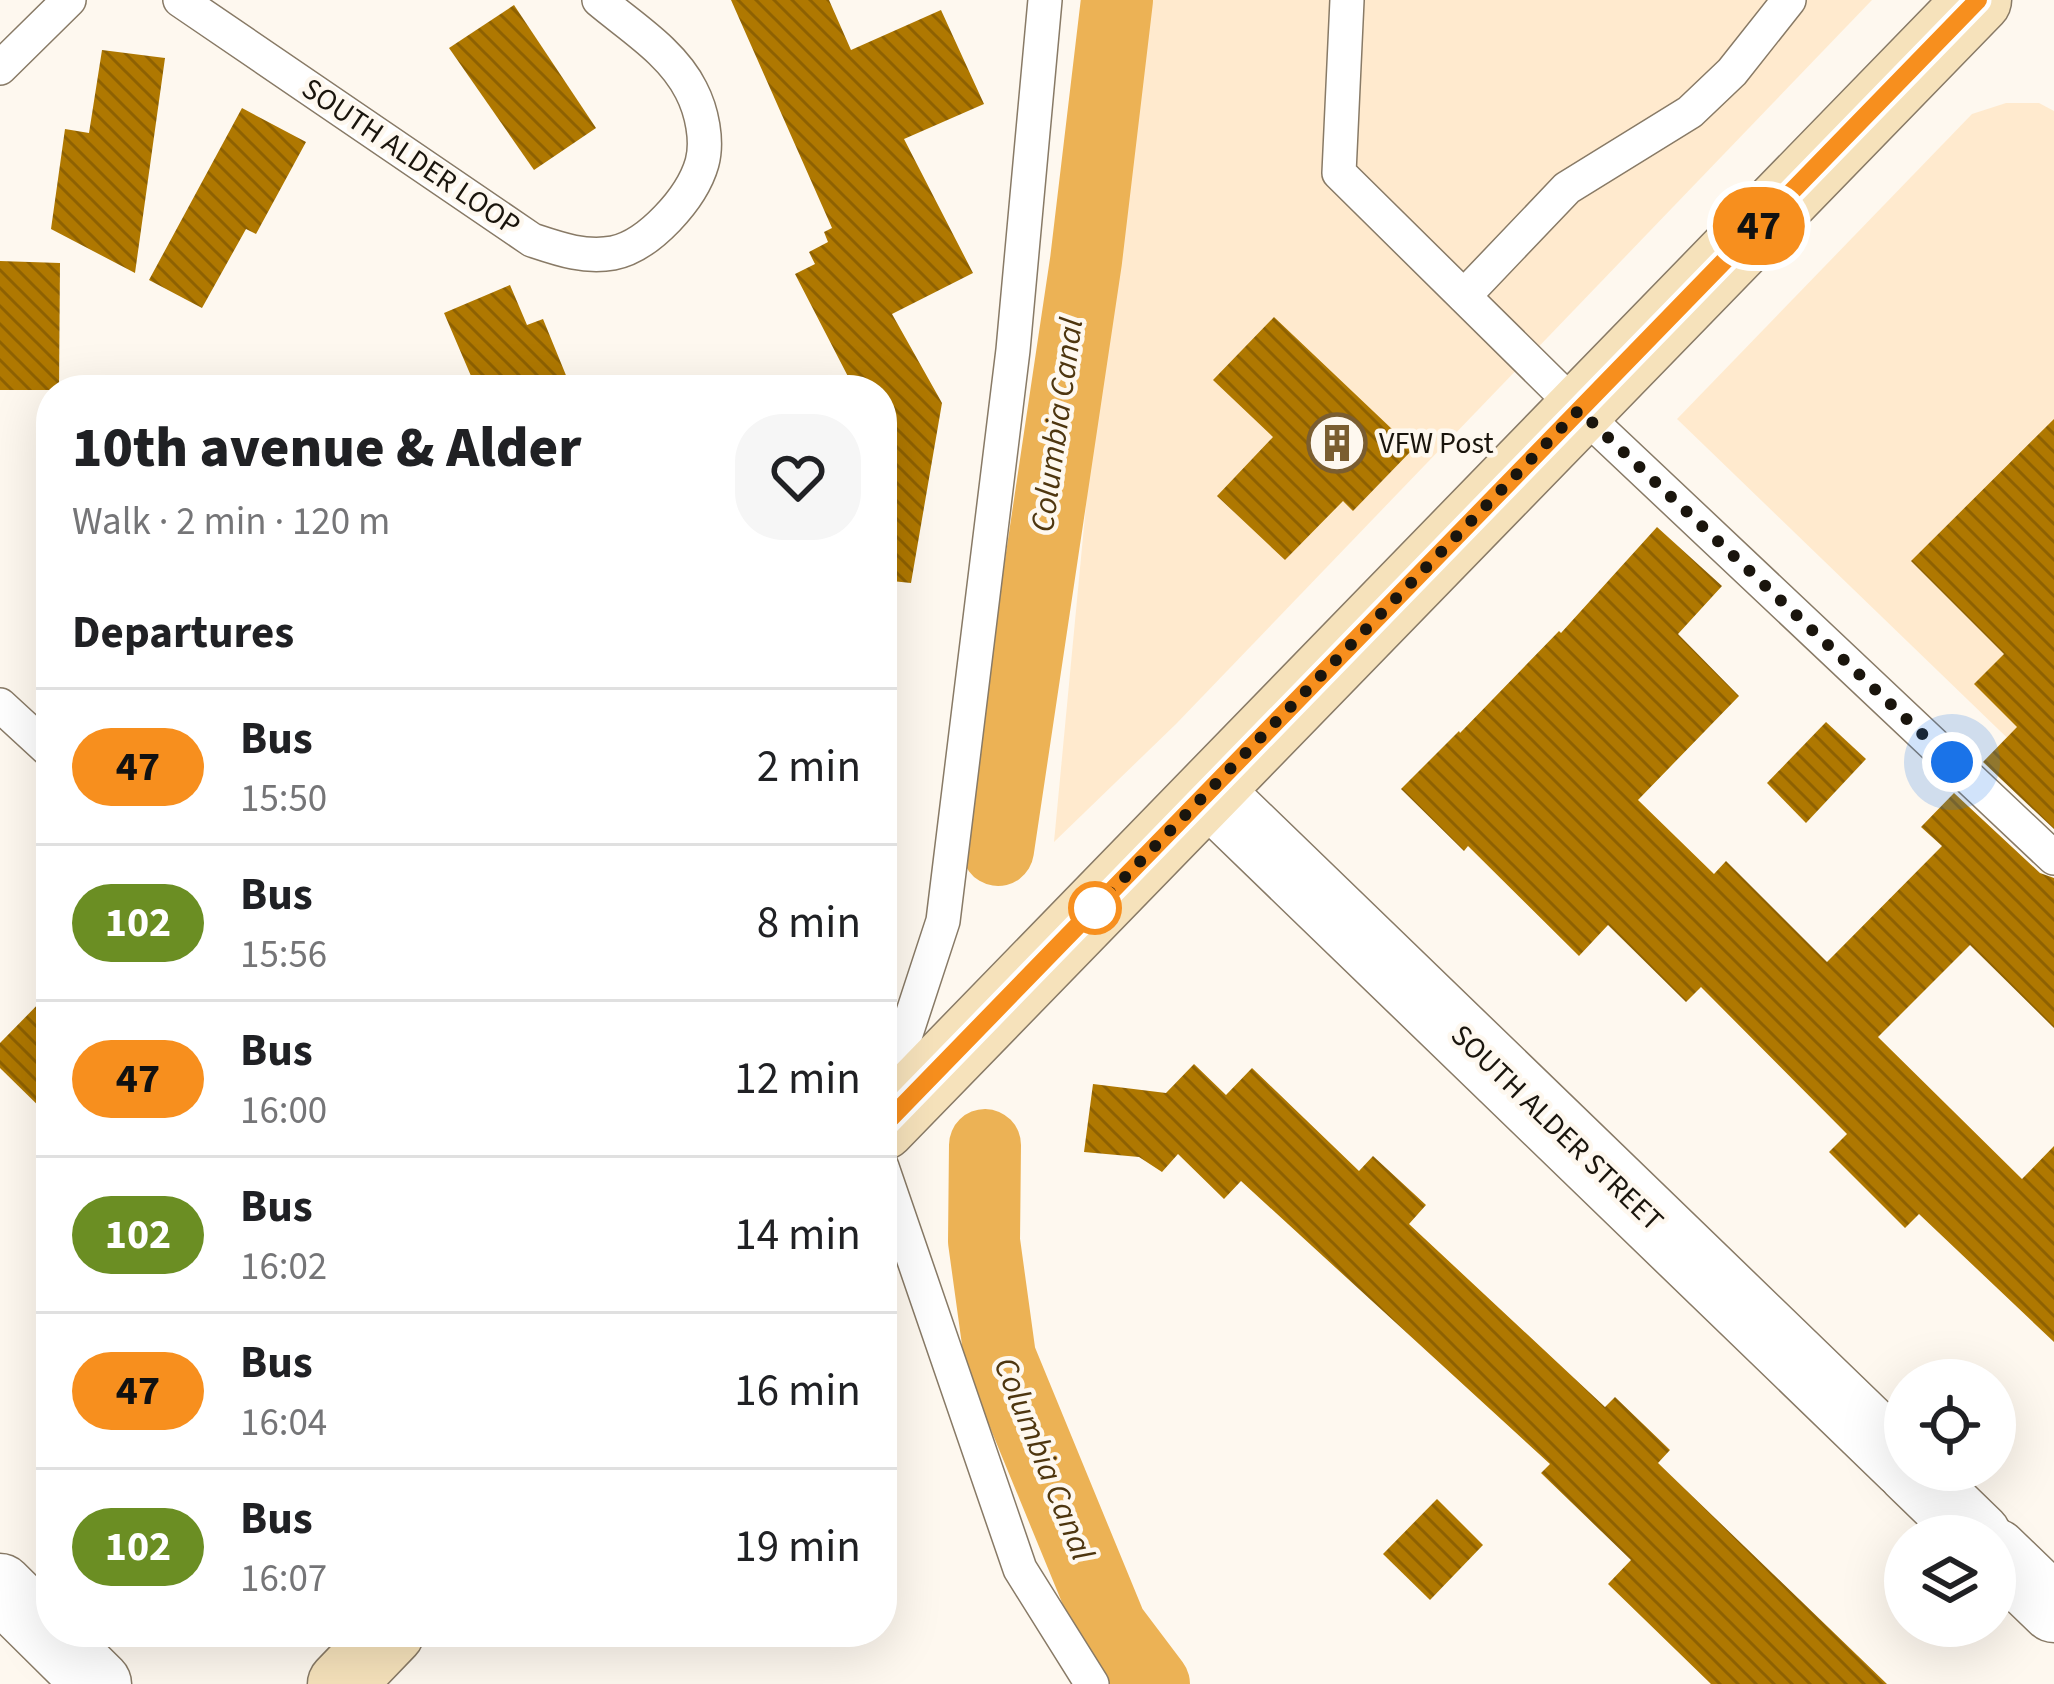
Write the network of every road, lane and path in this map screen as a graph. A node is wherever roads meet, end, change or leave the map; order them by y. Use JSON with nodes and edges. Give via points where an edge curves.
{"nodes":[{"id":1,"x":69,"y":0,"type":"edge"},
{"id":2,"x":180,"y":0,"type":"edge"},
{"id":3,"x":598,"y":0,"type":"edge"},
{"id":4,"x":1045,"y":0,"type":"edge"},
{"id":5,"x":1347,"y":0,"type":"edge"},
{"id":6,"x":1789,"y":0,"type":"edge"},
{"id":7,"x":1978,"y":0,"type":"edge"},
{"id":8,"x":0,"y":68,"type":"edge"},
{"id":9,"x":1463,"y":296,"type":"junction"},
{"id":10,"x":1579,"y":410,"type":"junction"},
{"id":11,"x":0,"y":705,"type":"edge"},
{"id":12,"x":36,"y":738,"type":"edge"},
{"id":13,"x":1209,"y":792,"type":"junction"},
{"id":14,"x":2054,"y":858,"type":"edge"},
{"id":15,"x":897,"y":1061,"type":"edge"},
{"id":16,"x":897,"y":1112,"type":"edge"},
{"id":17,"x":897,"y":1211,"type":"edge"},
{"id":18,"x":1884,"y":1444,"type":"edge"},
{"id":19,"x":1932,"y":1491,"type":"edge"},
{"id":20,"x":1957,"y":1515,"type":"edge"},
{"id":21,"x":2016,"y":1572,"type":"edge"},
{"id":22,"x":0,"y":1587,"type":"edge"},
{"id":23,"x":2054,"y":1609,"type":"edge"},
{"id":24,"x":36,"y":1623,"type":"edge"},
{"id":25,"x":61,"y":1647,"type":"edge"},
{"id":26,"x":377,"y":1647,"type":"edge"},
{"id":27,"x":98,"y":1684,"type":"edge"},
{"id":28,"x":341,"y":1684,"type":"edge"},
{"id":29,"x":1092,"y":1684,"type":"edge"}],
"edges":[{"from":1,"to":8,"type":"lane"},
{"from":2,"to":3,"type":"lane","name":"SOUTH ALDER LOOP","via":[[532,239],[577,255],[616,253],[646,238],[681,203],[702,162],[703,124],[692,90],[671,60]]},
{"from":4,"to":15,"type":"lane","via":[[1013,350],[944,921]]},
{"from":5,"to":9,"type":"lane","via":[[1339,172]]},
{"from":6,"to":9,"type":"lane","via":[[1690,112],[1567,188]]},
{"from":7,"to":10,"type":"main road"},
{"from":9,"to":10,"type":"lane"},
{"from":10,"to":13,"type":"main road"},
{"from":10,"to":14,"type":"lane"},
{"from":11,"to":12,"type":"lane"},
{"from":13,"to":16,"type":"main road"},
{"from":13,"to":18,"type":"street","name":"SOUTH ALDER STREET"},
{"from":17,"to":29,"type":"lane","via":[[1019,1569]]},
{"from":19,"to":20,"type":"street","name":"SOUTH ALDER STREET"},
{"from":21,"to":23,"type":"street"},
{"from":22,"to":24,"type":"street"},
{"from":25,"to":27,"type":"street"},
{"from":26,"to":28,"type":"main road"}]}
